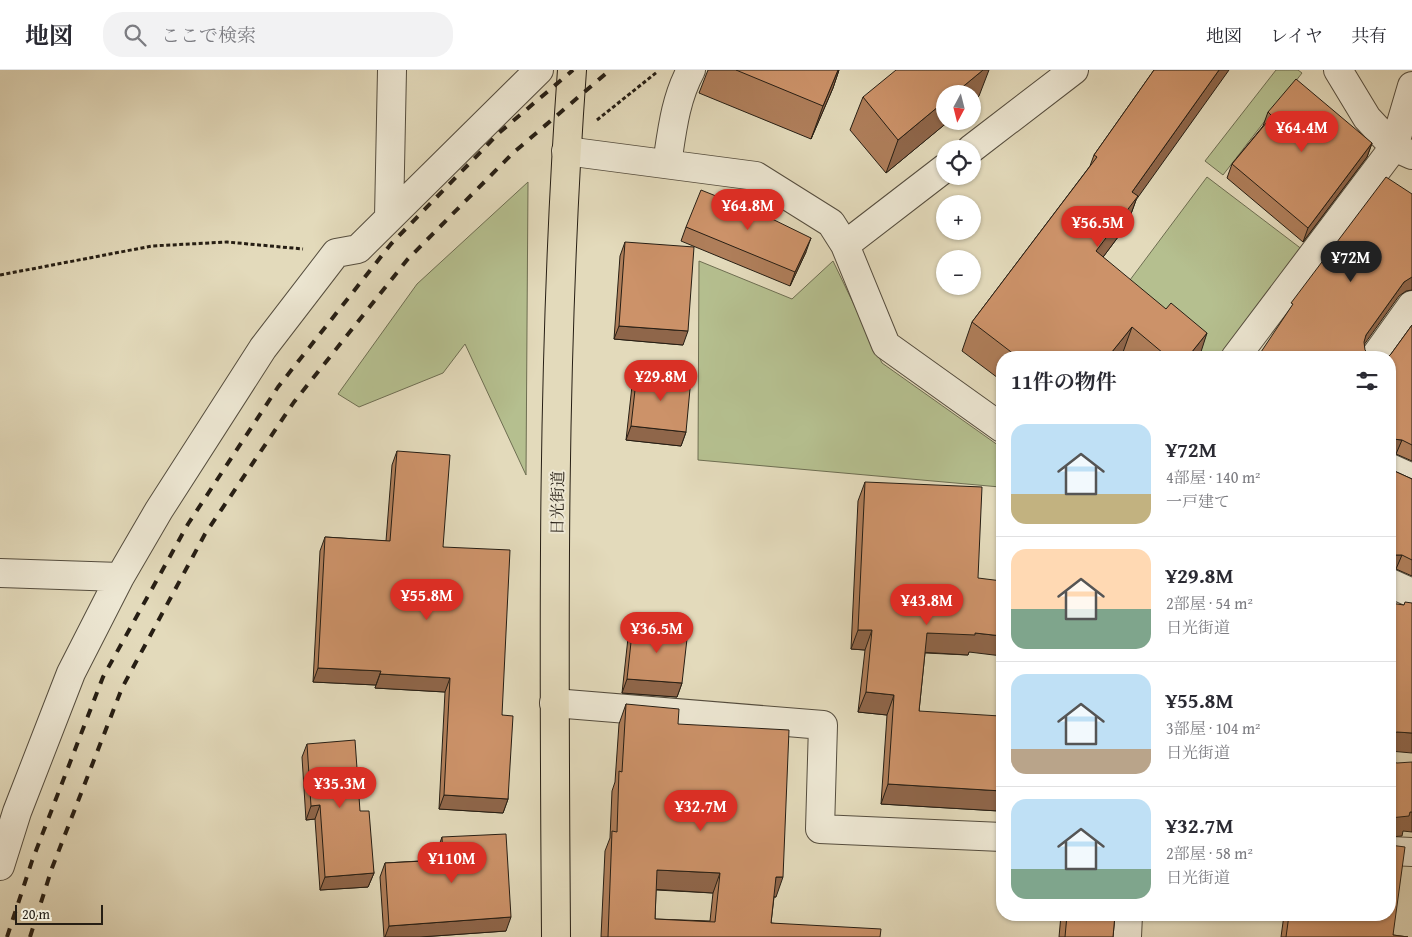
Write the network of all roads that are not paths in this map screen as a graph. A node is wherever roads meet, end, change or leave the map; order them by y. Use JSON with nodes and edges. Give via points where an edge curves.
{"nodes":[{"id":1,"x":392,"y":70,"type":"edge"},
{"id":2,"x":539,"y":70,"type":"edge"},
{"id":3,"x":572,"y":70,"type":"edge"},
{"id":4,"x":691,"y":70,"type":"edge"},
{"id":5,"x":1074,"y":70,"type":"edge"},
{"id":6,"x":1338,"y":70,"type":"edge"},
{"id":7,"x":1412,"y":86,"type":"edge"},
{"id":8,"x":981,"y":141,"type":"edge"},
{"id":9,"x":566,"y":151,"type":"junction"},
{"id":10,"x":1403,"y":151,"type":"edge"},
{"id":11,"x":667,"y":164,"type":"junction"},
{"id":12,"x":936,"y":175,"type":"edge"},
{"id":13,"x":389,"y":218,"type":"junction"},
{"id":14,"x":845,"y":245,"type":"junction"},
{"id":15,"x":1412,"y":305,"type":"edge"},
{"id":16,"x":1241,"y":351,"type":"edge"},
{"id":17,"x":1379,"y":351,"type":"edge"},
{"id":18,"x":996,"y":424,"type":"edge"},
{"id":19,"x":1396,"y":471,"type":"edge"},
{"id":20,"x":1412,"y":478,"type":"edge"},
{"id":21,"x":0,"y":573,"type":"edge"},
{"id":22,"x":120,"y":577,"type":"junction"},
{"id":23,"x":1396,"y":586,"type":"edge"},
{"id":24,"x":1412,"y":593,"type":"edge"},
{"id":25,"x":554,"y":703,"type":"junction"},
{"id":26,"x":996,"y":837,"type":"edge"},
{"id":27,"x":1396,"y":851,"type":"edge"},
{"id":28,"x":1412,"y":852,"type":"edge"},
{"id":29,"x":0,"y":866,"type":"edge"},
{"id":30,"x":1128,"y":921,"type":"edge"},
{"id":31,"x":556,"y":937,"type":"edge"},
{"id":32,"x":1127,"y":937,"type":"edge"}],
"edges":[{"from":1,"to":13,"type":"street"},
{"from":2,"to":13,"type":"street"},
{"from":3,"to":9,"type":"main road","name":"日光街道"},
{"from":4,"to":11,"type":"street","via":[[681,88],[676,107]]},
{"from":5,"to":8,"type":"street"},
{"from":6,"to":10,"type":"street","via":[[1367,118]]},
{"from":7,"to":10,"type":"street"},
{"from":9,"to":11,"type":"street"},
{"from":9,"to":25,"type":"main road","name":"日光街道","via":[[559,288]]},
{"from":10,"to":16,"type":"street"},
{"from":11,"to":14,"type":"street","via":[[756,176],[831,223]]},
{"from":12,"to":14,"type":"street"},
{"from":13,"to":22,"type":"street","via":[[358,249],[336,253],[263,348]]},
{"from":14,"to":18,"type":"street","via":[[886,345]]},
{"from":15,"to":17,"type":"street"},
{"from":19,"to":20,"type":"street"},
{"from":21,"to":22,"type":"street"},
{"from":22,"to":29,"type":"street","via":[[71,674],[17,812]]},
{"from":23,"to":24,"type":"street"},
{"from":25,"to":26,"type":"street","via":[[823,724],[820,829]]},
{"from":25,"to":31,"type":"main road","name":"日光街道"},
{"from":27,"to":28,"type":"street"},
{"from":30,"to":32,"type":"street"}]}
